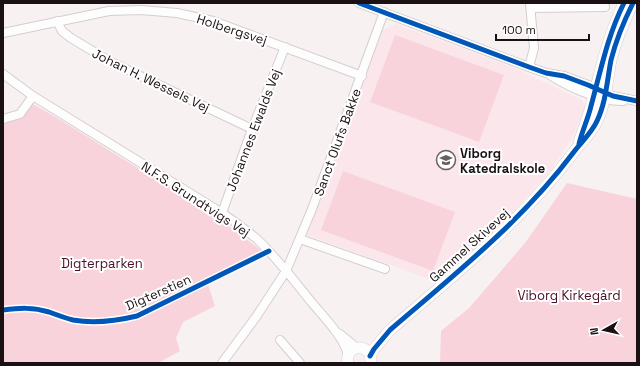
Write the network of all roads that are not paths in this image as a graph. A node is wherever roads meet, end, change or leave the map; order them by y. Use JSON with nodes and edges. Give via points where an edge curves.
{"nodes":[{"id":1,"x":360,"y":3,"type":"edge"},
{"id":2,"x":624,"y":3,"type":"edge"},
{"id":3,"x":633,"y":3,"type":"edge"},
{"id":4,"x":531,"y":5,"type":"edge"},
{"id":5,"x":605,"y":7,"type":"dead end"},
{"id":6,"x":384,"y":12,"type":"junction"},
{"id":7,"x":57,"y":21,"type":"junction"},
{"id":8,"x":3,"y":34,"type":"edge"},
{"id":9,"x":285,"y":47,"type":"junction"},
{"id":10,"x":529,"y":67,"type":"junction"},
{"id":11,"x":3,"y":74,"type":"edge"},
{"id":12,"x":362,"y":76,"type":"junction"},
{"id":13,"x":594,"y":92,"type":"junction"},
{"id":14,"x":33,"y":96,"type":"junction"},
{"id":15,"x":605,"y":96,"type":"junction"},
{"id":16,"x":636,"y":101,"type":"edge"},
{"id":17,"x":3,"y":118,"type":"edge"},
{"id":18,"x":252,"y":129,"type":"junction"},
{"id":19,"x":578,"y":146,"type":"junction"},
{"id":20,"x":222,"y":213,"type":"junction"},
{"id":21,"x":300,"y":239,"type":"junction"},
{"id":22,"x":385,"y":269,"type":"dead end"},
{"id":23,"x":286,"y":271,"type":"junction"},
{"id":24,"x":334,"y":330,"type":"junction"},
{"id":25,"x":390,"y":330,"type":"junction"},
{"id":26,"x":280,"y":340,"type":"dead end"},
{"id":27,"x":358,"y":348,"type":"junction"},
{"id":28,"x":347,"y":360,"type":"edge"},
{"id":29,"x":370,"y":361,"type":"edge"},
{"id":30,"x":222,"y":363,"type":"edge"},
{"id":31,"x":300,"y":363,"type":"edge"}],
"edges":[{"from":1,"to":6,"type":"street"},
{"from":2,"to":13,"type":"main road","name":"Gammel Skivevej","via":[[611,32]]},
{"from":3,"to":15,"type":"main road","name":"Gammel Skivevej","via":[[617,39]]},
{"from":4,"to":5,"type":"street"},
{"from":4,"to":10,"type":"street","via":[[534,48]]},
{"from":6,"to":10,"type":"street"},
{"from":6,"to":12,"type":"street","name":"Sanct Olufs Bakke"},
{"from":7,"to":8,"type":"street","name":"Holbergsvej"},
{"from":7,"to":9,"type":"street","name":"Holbergsvej","via":[[110,11],[177,13],[213,21]]},
{"from":7,"to":18,"type":"street","name":"Johan H. Wessels Vej","via":[[62,31],[111,62]]},
{"from":9,"to":12,"type":"street","name":"Holbergsvej"},
{"from":9,"to":18,"type":"street","name":"Johannes Ewalds Vej"},
{"from":10,"to":13,"type":"street","via":[[546,73],[562,83]]},
{"from":11,"to":14,"type":"street","name":"N.F.S. Grundtvigs Vej"},
{"from":12,"to":21,"type":"street","name":"Sanct Olufs Bakke"},
{"from":13,"to":15,"type":"street"},
{"from":13,"to":19,"type":"main road","name":"Gammel Skivevej"},
{"from":14,"to":17,"type":"street","via":[[20,114]]},
{"from":14,"to":20,"type":"street","name":"N.F.S. Grundtvigs Vej"},
{"from":15,"to":16,"type":"street","via":[[612,101]]},
{"from":15,"to":19,"type":"main road","name":"Gammel Skivevej","via":[[596,123],[588,137]]},
{"from":18,"to":20,"type":"street","name":"Johannes Ewalds Vej"},
{"from":19,"to":25,"type":"main road","name":"Gammel Skivevej","via":[[503,232]]},
{"from":20,"to":23,"type":"street","name":"N.F.S. Grundtvigs Vej","via":[[256,239]]},
{"from":21,"to":22,"type":"street"},
{"from":21,"to":23,"type":"street","name":"Sanct Olufs Bakke"},
{"from":23,"to":24,"type":"street","name":"N.F.S. Grundtvigs Vej"},
{"from":23,"to":30,"type":"street","name":"Sanct Olufs Bakke"},
{"from":24,"to":27,"type":"street","name":"N.F.S. Grundtvigs Vej"},
{"from":24,"to":28,"type":"street","name":"N.F.S. Grundtvigs Vej","via":[[345,348]]},
{"from":25,"to":27,"type":"main road","name":"Gammel Skivevej"},
{"from":25,"to":29,"type":"main road","name":"Gammel Skivevej","via":[[374,349]]},
{"from":26,"to":31,"type":"street"},
{"from":27,"to":28,"type":"main road","name":"Gammel Skivevej","via":[[351,350]]},
{"from":27,"to":29,"type":"main road","via":[[367,350]]}]}
